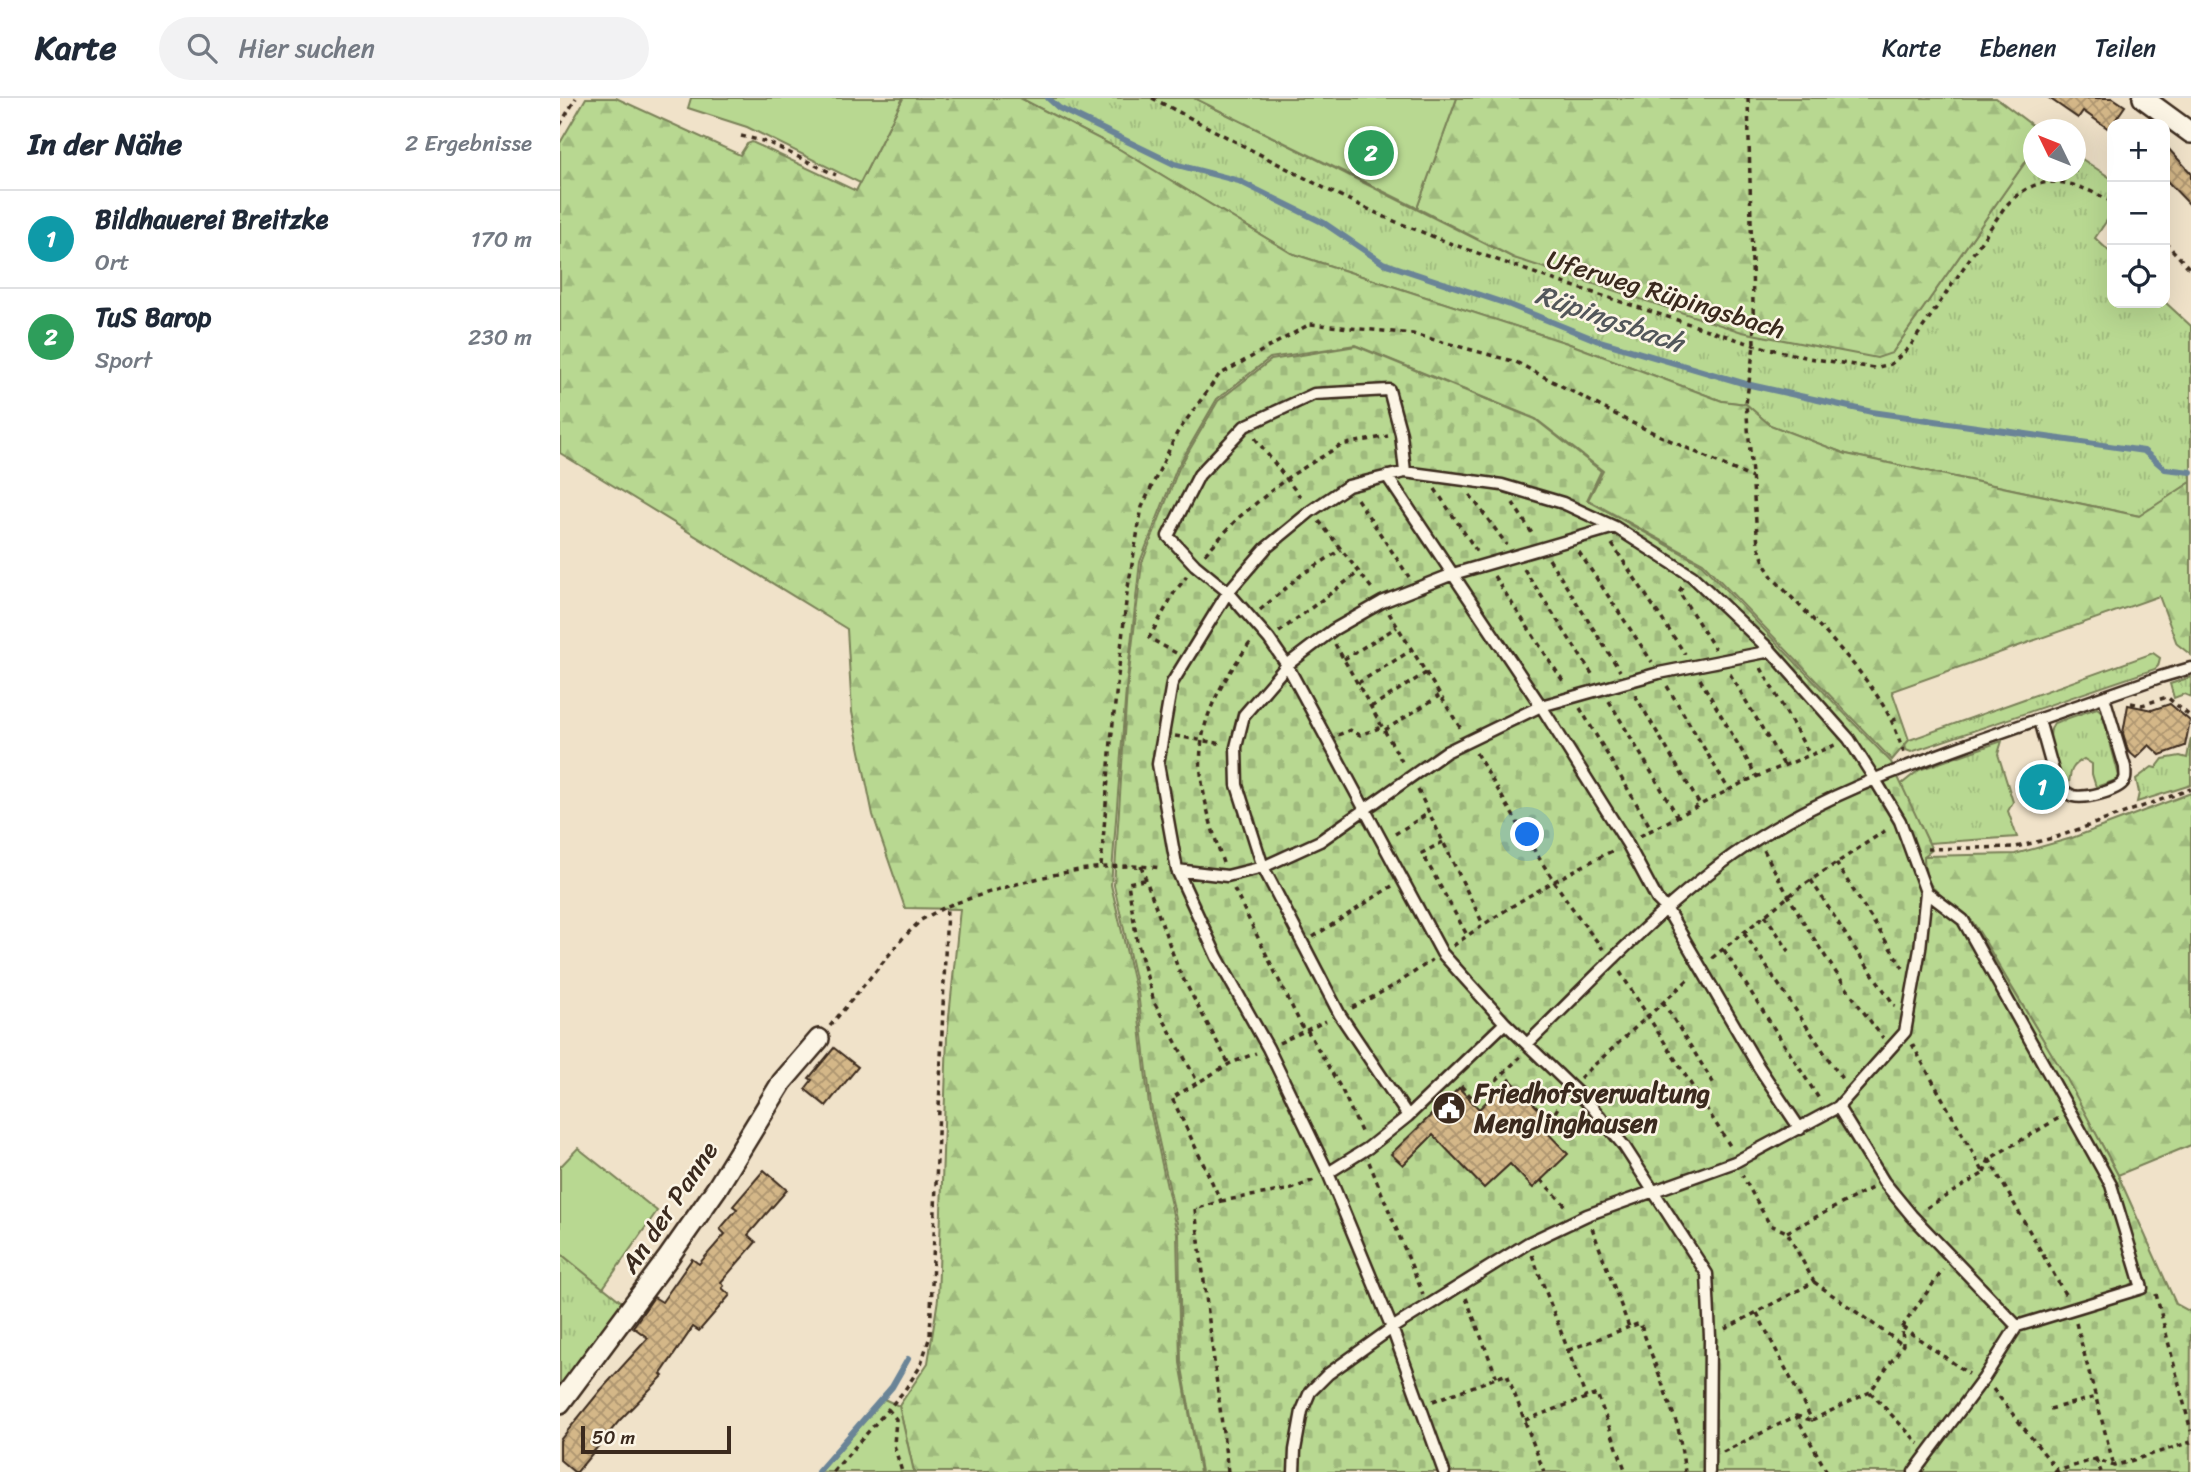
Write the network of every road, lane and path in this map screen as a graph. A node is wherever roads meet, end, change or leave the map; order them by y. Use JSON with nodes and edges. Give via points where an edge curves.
{"nodes":[{"id":1,"x":576,"y":98,"type":"edge"},
{"id":2,"x":1152,"y":98,"type":"edge"},
{"id":3,"x":1748,"y":98,"type":"edge"},
{"id":4,"x":2143,"y":98,"type":"edge"},
{"id":5,"x":560,"y":125,"type":"edge"},
{"id":6,"x":2191,"y":133,"type":"edge"},
{"id":7,"x":741,"y":136,"type":"dead end"},
{"id":8,"x":836,"y":175,"type":"dead end"},
{"id":9,"x":2107,"y":200,"type":"edge"},
{"id":10,"x":2168,"y":245,"type":"edge"},
{"id":11,"x":2190,"y":266,"type":"edge"},
{"id":12,"x":1754,"y":347,"type":"junction"},
{"id":13,"x":1245,"y":426,"type":"junction"},
{"id":14,"x":1401,"y":434,"type":"junction"},
{"id":15,"x":1405,"y":472,"type":"junction"},
{"id":16,"x":1425,"y":475,"type":"junction"},
{"id":17,"x":1387,"y":476,"type":"junction"},
{"id":18,"x":1287,"y":478,"type":"junction"},
{"id":19,"x":1458,"y":479,"type":"junction"},
{"id":20,"x":1502,"y":485,"type":"junction"},
{"id":21,"x":1348,"y":486,"type":"junction"},
{"id":22,"x":1311,"y":511,"type":"junction"},
{"id":23,"x":1615,"y":527,"type":"junction"},
{"id":24,"x":1604,"y":530,"type":"junction"},
{"id":25,"x":1542,"y":548,"type":"junction"},
{"id":26,"x":1341,"y":550,"type":"junction"},
{"id":27,"x":1515,"y":556,"type":"junction"},
{"id":28,"x":1486,"y":565,"type":"junction"},
{"id":29,"x":1359,"y":572,"type":"junction"},
{"id":30,"x":1454,"y":574,"type":"junction"},
{"id":31,"x":1690,"y":575,"type":"junction"},
{"id":32,"x":1416,"y":589,"type":"junction"},
{"id":33,"x":1228,"y":592,"type":"junction"},
{"id":34,"x":1382,"y":602,"type":"junction"},
{"id":35,"x":1251,"y":619,"type":"junction"},
{"id":36,"x":1397,"y":627,"type":"junction"},
{"id":37,"x":1269,"y":639,"type":"junction"},
{"id":38,"x":1412,"y":650,"type":"junction"},
{"id":39,"x":1771,"y":651,"type":"junction"},
{"id":40,"x":1754,"y":655,"type":"junction"},
{"id":41,"x":1344,"y":659,"type":"dead end"},
{"id":42,"x":1723,"y":661,"type":"junction"},
{"id":43,"x":1287,"y":665,"type":"junction"},
{"id":44,"x":1693,"y":667,"type":"junction"},
{"id":45,"x":2191,"y":668,"type":"edge"},
{"id":46,"x":1426,"y":673,"type":"junction"},
{"id":47,"x":1358,"y":683,"type":"dead end"},
{"id":48,"x":2109,"y":695,"type":"junction"},
{"id":49,"x":1440,"y":696,"type":"junction"},
{"id":50,"x":1541,"y":706,"type":"junction"},
{"id":51,"x":1371,"y":707,"type":"dead end"},
{"id":52,"x":1901,"y":717,"type":"dead end"},
{"id":53,"x":2191,"y":717,"type":"edge"},
{"id":54,"x":2039,"y":720,"type":"junction"},
{"id":55,"x":1892,"y":721,"type":"junction"},
{"id":56,"x":1163,"y":735,"type":"junction"},
{"id":57,"x":1849,"y":739,"type":"junction"},
{"id":58,"x":1327,"y":741,"type":"junction"},
{"id":59,"x":1468,"y":741,"type":"junction"},
{"id":60,"x":1236,"y":747,"type":"junction"},
{"id":61,"x":1810,"y":755,"type":"junction"},
{"id":62,"x":1784,"y":765,"type":"junction"},
{"id":63,"x":1908,"y":765,"type":"junction"},
{"id":64,"x":1756,"y":776,"type":"junction"},
{"id":65,"x":1874,"y":778,"type":"junction"},
{"id":66,"x":2191,"y":789,"type":"edge"},
{"id":67,"x":1365,"y":810,"type":"junction"},
{"id":68,"x":1429,"y":814,"type":"dead end"},
{"id":69,"x":1900,"y":821,"type":"junction"},
{"id":70,"x":1758,"y":839,"type":"junction"},
{"id":71,"x":1382,"y":841,"type":"junction"},
{"id":72,"x":1443,"y":842,"type":"dead end"},
{"id":73,"x":1627,"y":843,"type":"junction"},
{"id":74,"x":1908,"y":844,"type":"junction"},
{"id":75,"x":1836,"y":863,"type":"junction"},
{"id":76,"x":1141,"y":866,"type":"junction"},
{"id":77,"x":1263,"y":867,"type":"junction"},
{"id":78,"x":1177,"y":870,"type":"junction"},
{"id":79,"x":1402,"y":879,"type":"junction"},
{"id":80,"x":1144,"y":880,"type":"junction"},
{"id":81,"x":1553,"y":880,"type":"junction"},
{"id":82,"x":1811,"y":880,"type":"junction"},
{"id":83,"x":1926,"y":892,"type":"junction"},
{"id":84,"x":1787,"y":897,"type":"junction"},
{"id":85,"x":947,"y":906,"type":"junction"},
{"id":86,"x":1666,"y":908,"type":"junction"},
{"id":87,"x":1765,"y":915,"type":"junction"},
{"id":88,"x":1744,"y":933,"type":"junction"},
{"id":89,"x":1467,"y":935,"type":"junction"},
{"id":90,"x":1303,"y":944,"type":"junction"},
{"id":91,"x":1723,"y":949,"type":"junction"},
{"id":92,"x":1789,"y":951,"type":"dead end"},
{"id":93,"x":1442,"y":953,"type":"junction"},
{"id":94,"x":1613,"y":960,"type":"junction"},
{"id":95,"x":1700,"y":968,"type":"junction"},
{"id":96,"x":1914,"y":985,"type":"junction"},
{"id":97,"x":1663,"y":1002,"type":"junction"},
{"id":98,"x":1340,"y":1015,"type":"junction"},
{"id":99,"x":1648,"y":1016,"type":"junction"},
{"id":100,"x":1506,"y":1023,"type":"junction"},
{"id":101,"x":1906,"y":1027,"type":"junction"},
{"id":102,"x":1307,"y":1030,"type":"junction"},
{"id":103,"x":820,"y":1039,"type":"joint"},
{"id":104,"x":1529,"y":1045,"type":"junction"},
{"id":105,"x":1268,"y":1048,"type":"junction"},
{"id":106,"x":1891,"y":1048,"type":"junction"},
{"id":107,"x":1229,"y":1064,"type":"junction"},
{"id":108,"x":1450,"y":1075,"type":"junction"},
{"id":109,"x":1198,"y":1082,"type":"junction"},
{"id":110,"x":1714,"y":1084,"type":"dead end"},
{"id":111,"x":1572,"y":1086,"type":"junction"},
{"id":112,"x":1851,"y":1093,"type":"junction"},
{"id":113,"x":1838,"y":1107,"type":"junction"},
{"id":114,"x":2071,"y":1112,"type":"junction"},
{"id":115,"x":1828,"y":1113,"type":"junction"},
{"id":116,"x":1408,"y":1116,"type":"junction"},
{"id":117,"x":1542,"y":1126,"type":"dead end"},
{"id":118,"x":1800,"y":1129,"type":"junction"},
{"id":119,"x":1366,"y":1149,"type":"junction"},
{"id":120,"x":1989,"y":1159,"type":"junction"},
{"id":121,"x":1737,"y":1161,"type":"junction"},
{"id":122,"x":1328,"y":1173,"type":"junction"},
{"id":123,"x":1984,"y":1173,"type":"junction"},
{"id":124,"x":1541,"y":1180,"type":"dead end"},
{"id":125,"x":1884,"y":1182,"type":"junction"},
{"id":126,"x":1654,"y":1190,"type":"junction"},
{"id":127,"x":1221,"y":1201,"type":"junction"},
{"id":128,"x":1912,"y":1216,"type":"junction"},
{"id":129,"x":1583,"y":1217,"type":"junction"},
{"id":130,"x":1787,"y":1232,"type":"junction"},
{"id":131,"x":1528,"y":1243,"type":"junction"},
{"id":132,"x":1951,"y":1258,"type":"junction"},
{"id":133,"x":1814,"y":1282,"type":"junction"},
{"id":134,"x":1461,"y":1284,"type":"junction"},
{"id":135,"x":2142,"y":1288,"type":"junction"},
{"id":136,"x":1427,"y":1305,"type":"junction"},
{"id":137,"x":2073,"y":1309,"type":"junction"},
{"id":138,"x":1757,"y":1313,"type":"junction"},
{"id":139,"x":2017,"y":1326,"type":"junction"},
{"id":140,"x":1629,"y":1327,"type":"junction"},
{"id":141,"x":1902,"y":1327,"type":"junction"},
{"id":142,"x":1392,"y":1328,"type":"junction"},
{"id":143,"x":1710,"y":1337,"type":"junction"},
{"id":144,"x":1903,"y":1345,"type":"junction"},
{"id":145,"x":1568,"y":1351,"type":"junction"},
{"id":146,"x":1497,"y":1378,"type":"junction"},
{"id":147,"x":1982,"y":1380,"type":"junction"},
{"id":148,"x":1870,"y":1392,"type":"junction"},
{"id":149,"x":2096,"y":1397,"type":"junction"},
{"id":150,"x":1586,"y":1398,"type":"junction"},
{"id":151,"x":560,"y":1403,"type":"edge"},
{"id":152,"x":1420,"y":1406,"type":"junction"},
{"id":153,"x":888,"y":1409,"type":"junction"},
{"id":154,"x":2050,"y":1409,"type":"dead end"},
{"id":155,"x":1796,"y":1416,"type":"junction"},
{"id":156,"x":1525,"y":1420,"type":"junction"},
{"id":157,"x":1812,"y":1420,"type":"junction"},
{"id":158,"x":2191,"y":1431,"type":"edge"},
{"id":159,"x":2191,"y":1442,"type":"edge"},
{"id":160,"x":1929,"y":1455,"type":"junction"},
{"id":161,"x":1709,"y":1459,"type":"junction"},
{"id":162,"x":2096,"y":1459,"type":"junction"},
{"id":163,"x":2113,"y":1466,"type":"junction"},
{"id":164,"x":2056,"y":1471,"type":"edge"},
{"id":165,"x":833,"y":1472,"type":"edge"},
{"id":166,"x":902,"y":1472,"type":"edge"},
{"id":167,"x":1228,"y":1472,"type":"edge"},
{"id":168,"x":1294,"y":1472,"type":"edge"},
{"id":169,"x":1444,"y":1472,"type":"edge"},
{"id":170,"x":1544,"y":1472,"type":"edge"},
{"id":171,"x":1626,"y":1472,"type":"edge"},
{"id":172,"x":1685,"y":1472,"type":"edge"},
{"id":173,"x":1709,"y":1472,"type":"edge"},
{"id":174,"x":1827,"y":1472,"type":"edge"},
{"id":175,"x":1914,"y":1472,"type":"edge"},
{"id":176,"x":2101,"y":1472,"type":"edge"}],
"edges":[{"from":1,"to":5,"type":"path"},
{"from":2,"to":12,"type":"path","name":"Uferweg Rüpingsbach","via":[[1389,219]]},
{"from":3,"to":12,"type":"path"},
{"from":4,"to":6,"type":"street"},
{"from":7,"to":8,"type":"path","via":[[766,142]]},
{"from":9,"to":12,"type":"path","name":"Uferweg Rüpingsbach","via":[[2053,181],[2020,192],[2004,208],[1920,335],[1891,364],[1866,368]]},
{"from":10,"to":11,"type":"path"},
{"from":12,"to":55,"type":"path","via":[[1746,404],[1755,522],[1766,567],[1856,669]]},
{"from":13,"to":14,"type":"lane","via":[[1314,394],[1389,390]]},
{"from":13,"to":18,"type":"path"},
{"from":13,"to":33,"type":"lane","via":[[1199,475],[1168,536]]},
{"from":14,"to":15,"type":"lane"},
{"from":14,"to":18,"type":"path","via":[[1341,445]]},
{"from":15,"to":16,"type":"lane"},
{"from":15,"to":17,"type":"lane"},
{"from":16,"to":19,"type":"lane"},
{"from":16,"to":28,"type":"path"},
{"from":17,"to":21,"type":"lane"},
{"from":17,"to":30,"type":"lane"},
{"from":18,"to":22,"type":"path"},
{"from":19,"to":20,"type":"lane"},
{"from":19,"to":27,"type":"path"},
{"from":20,"to":23,"type":"lane","via":[[1563,503]]},
{"from":20,"to":25,"type":"path"},
{"from":21,"to":22,"type":"lane"},
{"from":21,"to":32,"type":"path"},
{"from":22,"to":26,"type":"path"},
{"from":22,"to":33,"type":"lane","via":[[1266,548]]},
{"from":23,"to":24,"type":"lane"},
{"from":23,"to":31,"type":"lane"},
{"from":24,"to":25,"type":"lane"},
{"from":24,"to":44,"type":"path"},
{"from":25,"to":27,"type":"lane"},
{"from":26,"to":29,"type":"path"},
{"from":26,"to":35,"type":"path","via":[[1301,575]]},
{"from":27,"to":28,"type":"lane"},
{"from":28,"to":30,"type":"lane"},
{"from":29,"to":34,"type":"path"},
{"from":29,"to":37,"type":"path"},
{"from":30,"to":32,"type":"lane"},
{"from":30,"to":50,"type":"lane"},
{"from":31,"to":39,"type":"lane"},
{"from":31,"to":42,"type":"path","via":[[1679,592]]},
{"from":32,"to":34,"type":"lane"},
{"from":33,"to":35,"type":"lane"},
{"from":33,"to":56,"type":"lane","via":[[1172,683]]},
{"from":34,"to":36,"type":"path"},
{"from":34,"to":43,"type":"lane","via":[[1333,630]]},
{"from":35,"to":37,"type":"lane"},
{"from":36,"to":38,"type":"path"},
{"from":36,"to":41,"type":"path"},
{"from":37,"to":43,"type":"lane"},
{"from":38,"to":46,"type":"path"},
{"from":38,"to":47,"type":"path"},
{"from":39,"to":40,"type":"lane"},
{"from":39,"to":57,"type":"lane"},
{"from":40,"to":42,"type":"lane"},
{"from":40,"to":61,"type":"path"},
{"from":42,"to":44,"type":"lane"},
{"from":42,"to":62,"type":"path"},
{"from":43,"to":58,"type":"lane"},
{"from":43,"to":60,"type":"lane","via":[[1244,715]]},
{"from":44,"to":50,"type":"lane"},
{"from":44,"to":64,"type":"path"},
{"from":45,"to":48,"type":"lane"},
{"from":46,"to":49,"type":"path"},
{"from":46,"to":51,"type":"path"},
{"from":48,"to":53,"type":"path","via":[[2137,705],[2166,697]]},
{"from":48,"to":54,"type":"lane"},
{"from":48,"to":54,"type":"lane","via":[[2125,767],[2126,778],[2119,787],[2084,798],[2062,789]]},
{"from":49,"to":58,"type":"path","via":[[1384,729],[1360,735],[1350,730]]},
{"from":49,"to":59,"type":"path"},
{"from":50,"to":59,"type":"lane"},
{"from":50,"to":73,"type":"lane"},
{"from":52,"to":55,"type":"path"},
{"from":54,"to":63,"type":"lane"},
{"from":55,"to":63,"type":"path"},
{"from":56,"to":60,"type":"path"},
{"from":56,"to":78,"type":"lane","via":[[1158,764]]},
{"from":57,"to":61,"type":"path"},
{"from":57,"to":65,"type":"lane"},
{"from":58,"to":67,"type":"lane"},
{"from":59,"to":67,"type":"lane"},
{"from":59,"to":81,"type":"path"},
{"from":60,"to":77,"type":"lane","via":[[1237,785]]},
{"from":61,"to":62,"type":"path"},
{"from":62,"to":64,"type":"path"},
{"from":63,"to":65,"type":"lane"},
{"from":64,"to":73,"type":"path"},
{"from":65,"to":69,"type":"lane"},
{"from":65,"to":70,"type":"lane"},
{"from":66,"to":74,"type":"path","via":[[2016,847],[1932,850]]},
{"from":67,"to":71,"type":"lane"},
{"from":67,"to":77,"type":"lane","via":[[1320,841]]},
{"from":68,"to":71,"type":"path"},
{"from":69,"to":74,"type":"lane"},
{"from":69,"to":75,"type":"path"},
{"from":70,"to":84,"type":"path"},
{"from":70,"to":86,"type":"lane"},
{"from":71,"to":79,"type":"lane"},
{"from":72,"to":89,"type":"path","via":[[1422,853]]},
{"from":73,"to":81,"type":"path"},
{"from":73,"to":86,"type":"lane"},
{"from":74,"to":83,"type":"lane"},
{"from":75,"to":82,"type":"path"},
{"from":75,"to":96,"type":"path"},
{"from":76,"to":78,"type":"path"},
{"from":76,"to":80,"type":"path"},
{"from":76,"to":85,"type":"path","via":[[1101,866],[1016,883]]},
{"from":77,"to":78,"type":"lane","via":[[1227,876]]},
{"from":77,"to":90,"type":"lane"},
{"from":78,"to":105,"type":"lane","via":[[1217,957]]},
{"from":79,"to":90,"type":"path"},
{"from":79,"to":93,"type":"lane"},
{"from":80,"to":107,"type":"path","via":[[1179,971]]},
{"from":80,"to":109,"type":"path","via":[[1128,883],[1137,941],[1154,1002]]},
{"from":81,"to":89,"type":"path"},
{"from":81,"to":94,"type":"path"},
{"from":82,"to":84,"type":"path"},
{"from":82,"to":101,"type":"path"},
{"from":83,"to":96,"type":"lane"},
{"from":83,"to":114,"type":"lane","via":[[1963,920]]},
{"from":84,"to":87,"type":"path"},
{"from":84,"to":106,"type":"path"},
{"from":85,"to":103,"type":"path","via":[[921,920],[903,938]]},
{"from":85,"to":153,"type":"path","via":[[929,1336],[920,1367]]},
{"from":86,"to":94,"type":"lane"},
{"from":86,"to":95,"type":"lane"},
{"from":87,"to":88,"type":"path"},
{"from":87,"to":92,"type":"path"},
{"from":88,"to":91,"type":"path"},
{"from":88,"to":112,"type":"path"},
{"from":89,"to":93,"type":"path"},
{"from":90,"to":98,"type":"lane"},
{"from":91,"to":95,"type":"path"},
{"from":91,"to":115,"type":"path"},
{"from":93,"to":98,"type":"path"},
{"from":93,"to":100,"type":"lane"},
{"from":94,"to":99,"type":"path"},
{"from":94,"to":104,"type":"lane"},
{"from":95,"to":97,"type":"path"},
{"from":95,"to":118,"type":"lane"},
{"from":96,"to":101,"type":"lane"},
{"from":97,"to":99,"type":"path"},
{"from":97,"to":110,"type":"path"},
{"from":98,"to":102,"type":"path"},
{"from":98,"to":116,"type":"lane"},
{"from":99,"to":111,"type":"path"},
{"from":99,"to":121,"type":"path"},
{"from":100,"to":104,"type":"lane"},
{"from":100,"to":108,"type":"lane"},
{"from":101,"to":106,"type":"lane"},
{"from":101,"to":123,"type":"path"},
{"from":102,"to":105,"type":"path"},
{"from":102,"to":119,"type":"path","via":[[1342,1090]]},
{"from":103,"to":151,"type":"street","name":"An der Panne","via":[[782,1082],[717,1188]]},
{"from":104,"to":108,"type":"path","via":[[1474,1102]]},
{"from":104,"to":111,"type":"lane"},
{"from":105,"to":107,"type":"path"},
{"from":105,"to":122,"type":"lane"},
{"from":106,"to":112,"type":"lane"},
{"from":107,"to":109,"type":"path"},
{"from":108,"to":116,"type":"lane"},
{"from":109,"to":127,"type":"path","via":[[1172,1098]]},
{"from":111,"to":117,"type":"path"},
{"from":111,"to":126,"type":"lane","via":[[1624,1146]]},
{"from":112,"to":113,"type":"lane"},
{"from":113,"to":115,"type":"lane"},
{"from":113,"to":125,"type":"lane"},
{"from":114,"to":120,"type":"path"},
{"from":114,"to":135,"type":"lane","via":[[2111,1185]]},
{"from":115,"to":118,"type":"lane"},
{"from":116,"to":119,"type":"lane"},
{"from":118,"to":121,"type":"lane"},
{"from":119,"to":122,"type":"lane"},
{"from":119,"to":136,"type":"path"},
{"from":120,"to":123,"type":"path"},
{"from":120,"to":137,"type":"path"},
{"from":121,"to":126,"type":"lane"},
{"from":121,"to":130,"type":"path","via":[[1770,1225]]},
{"from":122,"to":127,"type":"path","via":[[1293,1189]]},
{"from":122,"to":142,"type":"lane"},
{"from":123,"to":128,"type":"path"},
{"from":124,"to":129,"type":"path"},
{"from":125,"to":128,"type":"lane"},
{"from":125,"to":130,"type":"path"},
{"from":126,"to":129,"type":"lane"},
{"from":126,"to":143,"type":"lane","via":[[1707,1274]]},
{"from":127,"to":167,"type":"path","via":[[1195,1209]]},
{"from":128,"to":132,"type":"lane"},
{"from":129,"to":131,"type":"lane"},
{"from":129,"to":140,"type":"path"},
{"from":130,"to":133,"type":"path"},
{"from":131,"to":134,"type":"lane"},
{"from":131,"to":145,"type":"path"},
{"from":132,"to":139,"type":"lane"},
{"from":132,"to":141,"type":"path"},
{"from":133,"to":138,"type":"path"},
{"from":133,"to":144,"type":"path"},
{"from":134,"to":136,"type":"lane"},
{"from":134,"to":146,"type":"path"},
{"from":135,"to":137,"type":"lane"},
{"from":135,"to":158,"type":"path","via":[[2155,1291]]},
{"from":136,"to":142,"type":"lane"},
{"from":137,"to":139,"type":"lane"},
{"from":137,"to":149,"type":"path"},
{"from":138,"to":143,"type":"path"},
{"from":138,"to":157,"type":"path"},
{"from":139,"to":147,"type":"lane"},
{"from":140,"to":145,"type":"path"},
{"from":140,"to":172,"type":"path","via":[[1640,1323],[1678,1427]]},
{"from":141,"to":144,"type":"path"},
{"from":141,"to":147,"type":"path"},
{"from":142,"to":152,"type":"lane"},
{"from":142,"to":168,"type":"lane","via":[[1310,1392],[1302,1411]]},
{"from":143,"to":161,"type":"lane"},
{"from":144,"to":148,"type":"path"},
{"from":145,"to":150,"type":"path"},
{"from":146,"to":152,"type":"path"},
{"from":146,"to":156,"type":"path","via":[[1507,1374]]},
{"from":147,"to":160,"type":"lane"},
{"from":147,"to":164,"type":"path"},
{"from":148,"to":157,"type":"path"},
{"from":148,"to":160,"type":"path"},
{"from":149,"to":154,"type":"path"},
{"from":149,"to":163,"type":"path"},
{"from":150,"to":156,"type":"path"},
{"from":150,"to":171,"type":"path","via":[[1597,1394]]},
{"from":152,"to":169,"type":"lane"},
{"from":153,"to":165,"type":"path"},
{"from":153,"to":166,"type":"path","via":[[895,1419],[894,1445]]},
{"from":155,"to":157,"type":"path"},
{"from":155,"to":161,"type":"path"},
{"from":155,"to":174,"type":"path"},
{"from":156,"to":170,"type":"path"},
{"from":159,"to":163,"type":"path"},
{"from":160,"to":175,"type":"lane"},
{"from":161,"to":173,"type":"lane"},
{"from":162,"to":163,"type":"path"},
{"from":162,"to":164,"type":"path"},
{"from":162,"to":176,"type":"path"}]}
